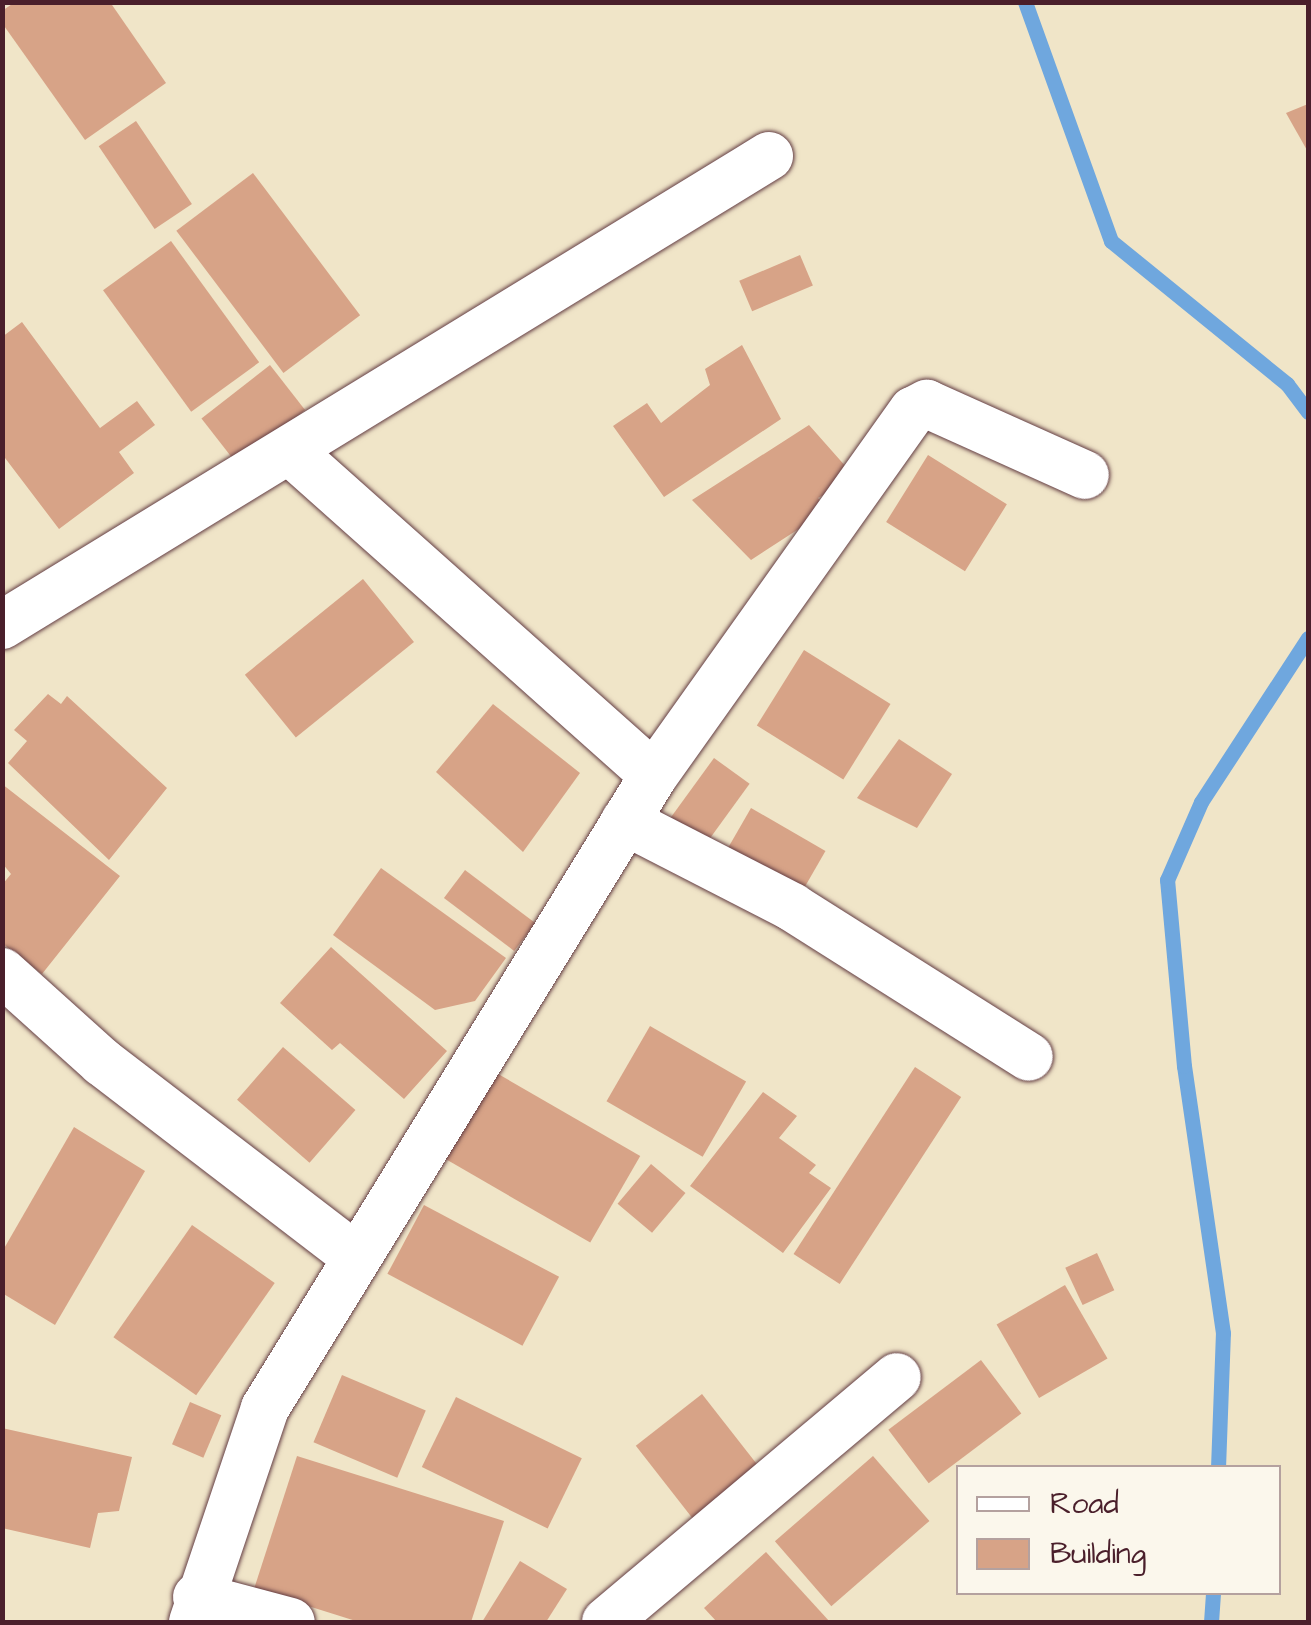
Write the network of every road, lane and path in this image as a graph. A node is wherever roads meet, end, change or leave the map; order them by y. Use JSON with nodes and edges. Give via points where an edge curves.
{"nodes":[{"id":1,"x":769,"y":156,"type":"dead end"},
{"id":2,"x":290,"y":451,"type":"junction"},
{"id":3,"x":1085,"y":475,"type":"dead end"},
{"id":4,"x":2,"y":624,"type":"edge"},
{"id":5,"x":654,"y":775,"type":"junction"},
{"id":6,"x":625,"y":821,"type":"junction"},
{"id":7,"x":2,"y":972,"type":"edge"},
{"id":8,"x":1029,"y":1057,"type":"dead end"},
{"id":9,"x":356,"y":1257,"type":"junction"},
{"id":10,"x":896,"y":1377,"type":"dead end"},
{"id":11,"x":195,"y":1610,"type":"edge"},
{"id":12,"x":291,"y":1622,"type":"edge"},
{"id":13,"x":606,"y":1622,"type":"edge"}],
"edges":[{"from":1,"to":2,"type":"street"},
{"from":2,"to":4,"type":"street"},
{"from":2,"to":5,"type":"street"},
{"from":3,"to":5,"type":"street","via":[[927,404],[913,411]]},
{"from":5,"to":6,"type":"street"},
{"from":6,"to":8,"type":"street","via":[[792,907]]},
{"from":6,"to":9,"type":"street"},
{"from":7,"to":9,"type":"street","via":[[102,1062]]},
{"from":9,"to":11,"type":"street","via":[[265,1408]]},
{"from":10,"to":13,"type":"street"},
{"from":11,"to":12,"type":"street"}]}
